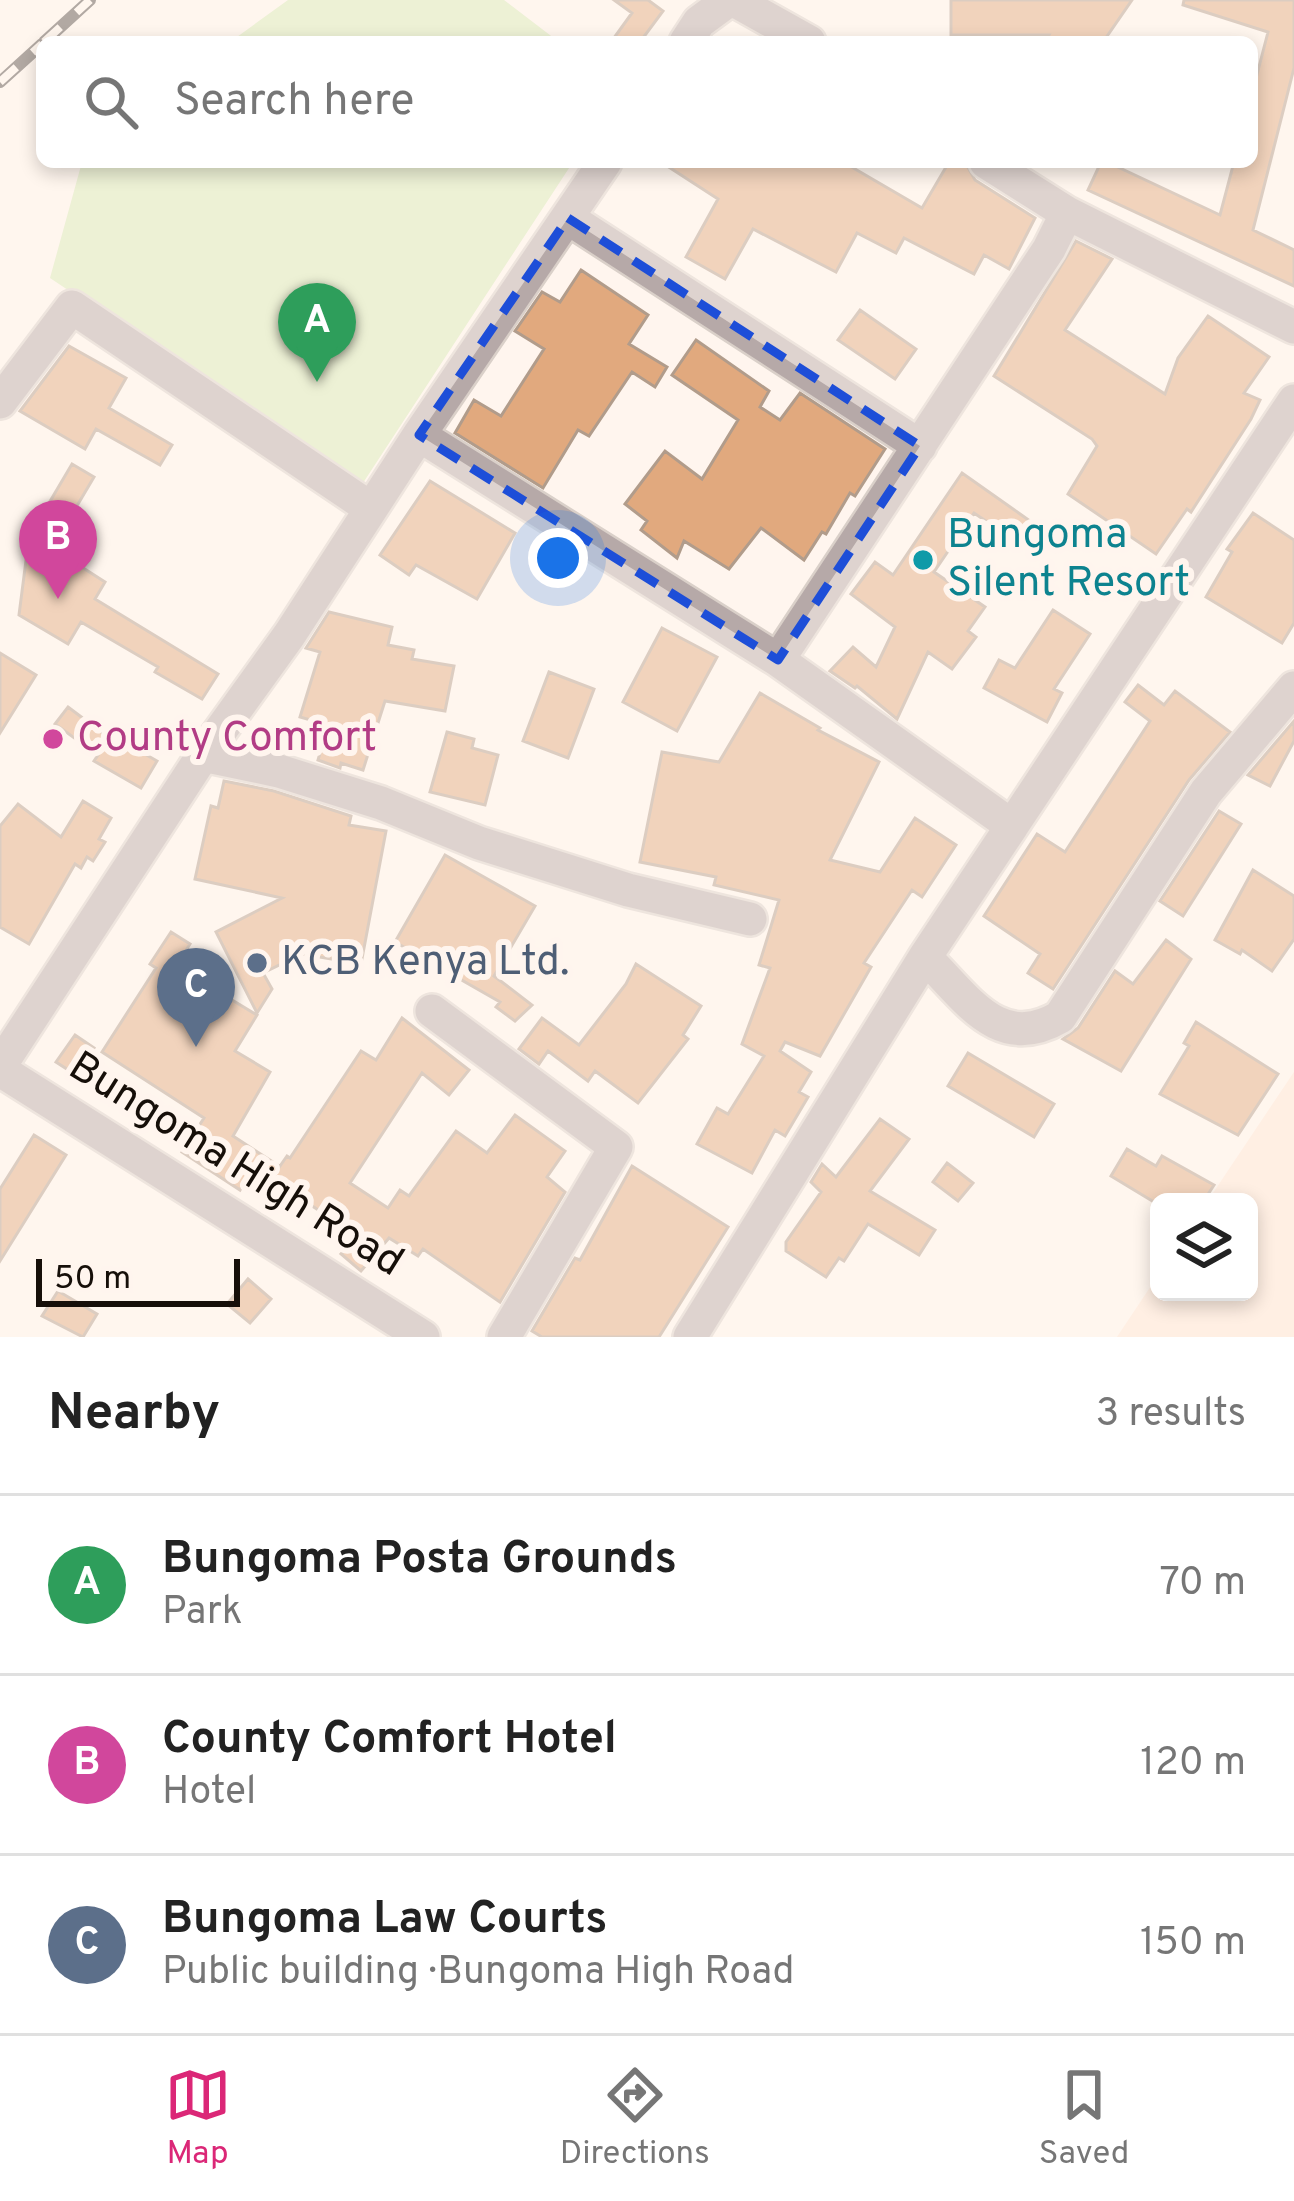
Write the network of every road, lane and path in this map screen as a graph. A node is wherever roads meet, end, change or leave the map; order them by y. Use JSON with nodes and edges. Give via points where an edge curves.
{"nodes":[{"id":1,"x":732,"y":0,"type":"edge"},
{"id":2,"x":690,"y":36,"type":"edge"},
{"id":3,"x":798,"y":36,"type":"edge"},
{"id":4,"x":601,"y":168,"type":"edge"},
{"id":5,"x":995,"y":168,"type":"edge"},
{"id":6,"x":1066,"y":214,"type":"junction"},
{"id":7,"x":568,"y":218,"type":"junction"},
{"id":8,"x":1294,"y":327,"type":"edge"},
{"id":9,"x":0,"y":402,"type":"edge"},
{"id":10,"x":1293,"y":405,"type":"edge"},
{"id":11,"x":419,"y":435,"type":"junction"},
{"id":12,"x":920,"y":446,"type":"junction"},
{"id":13,"x":1279,"y":453,"type":"edge"},
{"id":14,"x":370,"y":508,"type":"junction"},
{"id":15,"x":778,"y":660,"type":"junction"},
{"id":16,"x":1294,"y":688,"type":"edge"},
{"id":17,"x":203,"y":755,"type":"junction"},
{"id":18,"x":1012,"y":826,"type":"junction"},
{"id":19,"x":750,"y":919,"type":"dead end"},
{"id":20,"x":925,"y":958,"type":"junction"},
{"id":21,"x":432,"y":1011,"type":"dead end"},
{"id":22,"x":0,"y":1068,"type":"edge"},
{"id":23,"x":423,"y":1337,"type":"edge"},
{"id":24,"x":504,"y":1337,"type":"edge"},
{"id":25,"x":690,"y":1337,"type":"edge"}],
"edges":[{"from":1,"to":2,"type":"street"},
{"from":1,"to":3,"type":"street"},
{"from":4,"to":7,"type":"street"},
{"from":5,"to":6,"type":"street"},
{"from":6,"to":8,"type":"street"},
{"from":6,"to":12,"type":"street"},
{"from":7,"to":11,"type":"street"},
{"from":7,"to":12,"type":"street"},
{"from":9,"to":14,"type":"street","via":[[71,307]]},
{"from":10,"to":13,"type":"street"},
{"from":11,"to":14,"type":"street"},
{"from":11,"to":15,"type":"street"},
{"from":12,"to":15,"type":"street"},
{"from":13,"to":18,"type":"street"},
{"from":14,"to":17,"type":"street"},
{"from":15,"to":18,"type":"street"},
{"from":16,"to":20,"type":"street","via":[[1206,792],[1060,1017],[1041,1028],[997,1027]]},
{"from":17,"to":19,"type":"street","via":[[361,796],[628,890]]},
{"from":17,"to":22,"type":"street"},
{"from":18,"to":20,"type":"street"},
{"from":20,"to":25,"type":"street"},
{"from":21,"to":24,"type":"street","via":[[616,1147]]},
{"from":22,"to":23,"type":"street","name":"Bungoma High Road"}]}
